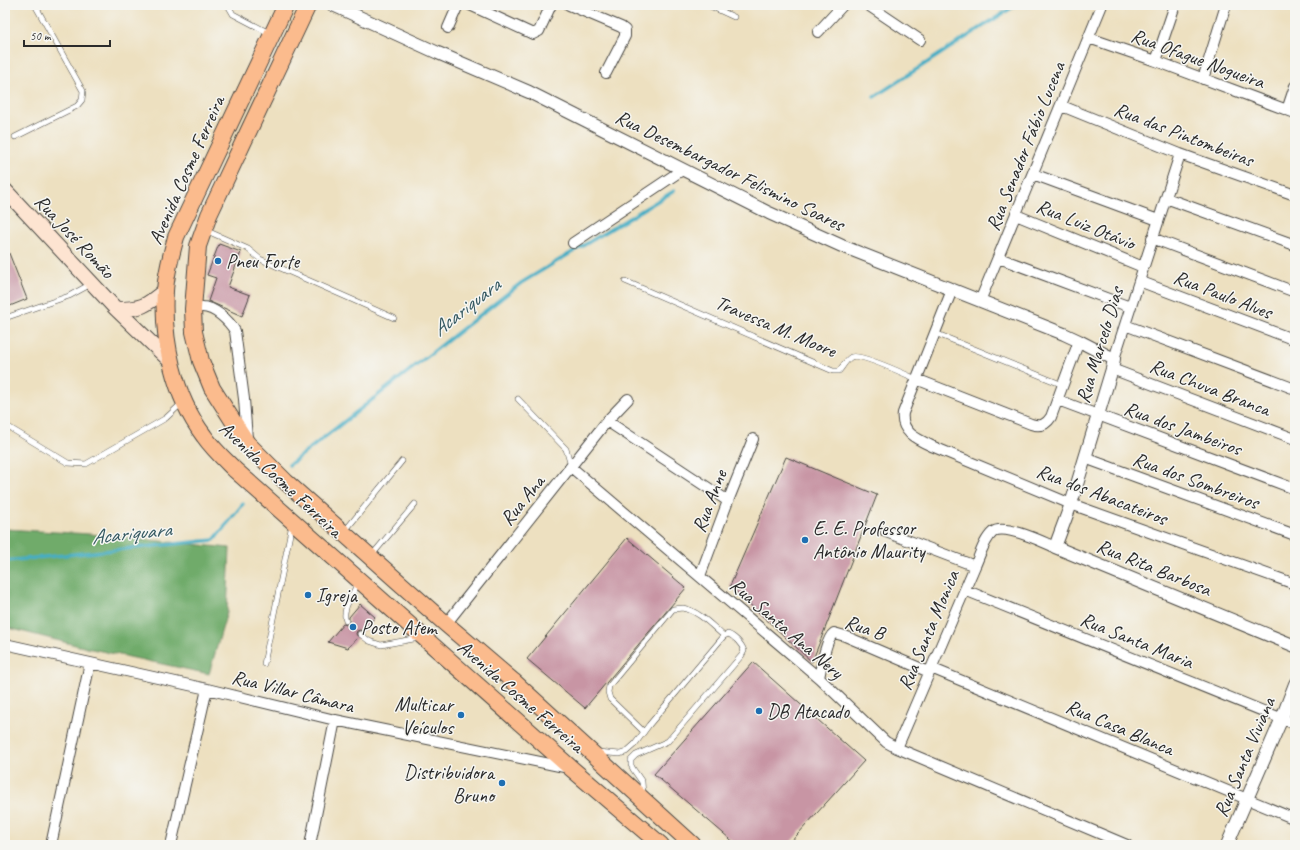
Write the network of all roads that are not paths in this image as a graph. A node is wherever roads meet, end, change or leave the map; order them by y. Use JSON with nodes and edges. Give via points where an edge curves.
{"nodes":[{"id":1,"x":35,"y":5,"type":"edge"},
{"id":2,"x":229,"y":5,"type":"edge"},
{"id":3,"x":286,"y":5,"type":"edge"},
{"id":4,"x":308,"y":5,"type":"edge"},
{"id":5,"x":333,"y":5,"type":"edge"},
{"id":6,"x":458,"y":5,"type":"edge"},
{"id":7,"x":470,"y":5,"type":"edge"},
{"id":8,"x":551,"y":5,"type":"edge"},
{"id":9,"x":569,"y":5,"type":"edge"},
{"id":10,"x":708,"y":5,"type":"edge"},
{"id":11,"x":843,"y":5,"type":"edge"},
{"id":12,"x":868,"y":5,"type":"edge"},
{"id":13,"x":1102,"y":5,"type":"edge"},
{"id":14,"x":1175,"y":5,"type":"edge"},
{"id":15,"x":1226,"y":5,"type":"edge"},
{"id":16,"x":734,"y":17,"type":"dead end"},
{"id":17,"x":448,"y":28,"type":"dead end"},
{"id":18,"x":818,"y":32,"type":"dead end"},
{"id":19,"x":272,"y":35,"type":"junction"},
{"id":20,"x":1089,"y":38,"type":"junction"},
{"id":21,"x":920,"y":40,"type":"dead end"},
{"id":22,"x":1156,"y":61,"type":"junction"},
{"id":23,"x":606,"y":73,"type":"dead end"},
{"id":24,"x":1203,"y":78,"type":"junction"},
{"id":25,"x":1295,"y":86,"type":"edge"},
{"id":26,"x":1062,"y":106,"type":"junction"},
{"id":27,"x":1291,"y":111,"type":"edge"},
{"id":28,"x":15,"y":136,"type":"dead end"},
{"id":29,"x":1180,"y":154,"type":"junction"},
{"id":30,"x":682,"y":170,"type":"junction"},
{"id":31,"x":1033,"y":174,"type":"junction"},
{"id":32,"x":5,"y":190,"type":"edge"},
{"id":33,"x":1295,"y":195,"type":"edge"},
{"id":34,"x":1166,"y":198,"type":"junction"},
{"id":35,"x":1016,"y":215,"type":"junction"},
{"id":36,"x":1158,"y":220,"type":"junction"},
{"id":37,"x":204,"y":230,"type":"junction"},
{"id":38,"x":1152,"y":238,"type":"junction"},
{"id":39,"x":573,"y":243,"type":"dead end"},
{"id":40,"x":1295,"y":245,"type":"edge"},
{"id":41,"x":999,"y":258,"type":"junction"},
{"id":42,"x":1143,"y":267,"type":"junction"},
{"id":43,"x":625,"y":281,"type":"dead end"},
{"id":44,"x":1139,"y":281,"type":"junction"},
{"id":45,"x":92,"y":284,"type":"junction"},
{"id":46,"x":164,"y":290,"type":"junction"},
{"id":47,"x":952,"y":290,"type":"junction"},
{"id":48,"x":1295,"y":292,"type":"edge"},
{"id":49,"x":980,"y":301,"type":"junction"},
{"id":50,"x":1130,"y":307,"type":"junction"},
{"id":51,"x":116,"y":309,"type":"junction"},
{"id":52,"x":193,"y":309,"type":"junction"},
{"id":53,"x":5,"y":318,"type":"edge"},
{"id":54,"x":394,"y":318,"type":"dead end"},
{"id":55,"x":1125,"y":326,"type":"junction"},
{"id":56,"x":935,"y":333,"type":"junction"},
{"id":57,"x":1295,"y":340,"type":"edge"},
{"id":58,"x":1080,"y":341,"type":"junction"},
{"id":59,"x":170,"y":361,"type":"junction"},
{"id":60,"x":1113,"y":364,"type":"junction"},
{"id":61,"x":916,"y":379,"type":"junction"},
{"id":62,"x":1063,"y":385,"type":"junction"},
{"id":63,"x":1295,"y":389,"type":"edge"},
{"id":64,"x":518,"y":399,"type":"dead end"},
{"id":65,"x":628,"y":399,"type":"dead end"},
{"id":66,"x":1058,"y":400,"type":"junction"},
{"id":67,"x":185,"y":401,"type":"junction"},
{"id":68,"x":1098,"y":415,"type":"junction"},
{"id":69,"x":607,"y":421,"type":"junction"},
{"id":70,"x":5,"y":425,"type":"edge"},
{"id":71,"x":754,"y":439,"type":"dead end"},
{"id":72,"x":1295,"y":439,"type":"edge"},
{"id":73,"x":247,"y":443,"type":"junction"},
{"id":74,"x":1085,"y":458,"type":"junction"},
{"id":75,"x":402,"y":461,"type":"dead end"},
{"id":76,"x":571,"y":467,"type":"junction"},
{"id":77,"x":1295,"y":488,"type":"edge"},
{"id":78,"x":728,"y":501,"type":"junction"},
{"id":79,"x":415,"y":504,"type":"dead end"},
{"id":80,"x":1071,"y":504,"type":"junction"},
{"id":81,"x":293,"y":521,"type":"junction"},
{"id":82,"x":996,"y":530,"type":"joint"},
{"id":83,"x":343,"y":532,"type":"junction"},
{"id":84,"x":886,"y":532,"type":"dead end"},
{"id":85,"x":1295,"y":535,"type":"edge"},
{"id":86,"x":1055,"y":547,"type":"junction"},
{"id":87,"x":370,"y":557,"type":"junction"},
{"id":88,"x":975,"y":566,"type":"junction"},
{"id":89,"x":700,"y":576,"type":"junction"},
{"id":90,"x":360,"y":580,"type":"junction"},
{"id":91,"x":1295,"y":584,"type":"edge"},
{"id":92,"x":965,"y":590,"type":"junction"},
{"id":93,"x":346,"y":621,"type":"dead end"},
{"id":94,"x":446,"y":624,"type":"junction"},
{"id":95,"x":360,"y":634,"type":"dead end"},
{"id":96,"x":724,"y":636,"type":"junction"},
{"id":97,"x":423,"y":637,"type":"junction"},
{"id":98,"x":5,"y":644,"type":"edge"},
{"id":99,"x":1295,"y":646,"type":"edge"},
{"id":100,"x":90,"y":663,"type":"junction"},
{"id":101,"x":264,"y":664,"type":"dead end"},
{"id":102,"x":930,"y":670,"type":"junction"},
{"id":103,"x":818,"y":678,"type":"junction"},
{"id":104,"x":1295,"y":684,"type":"edge"},
{"id":105,"x":207,"y":688,"type":"junction"},
{"id":106,"x":1282,"y":718,"type":"junction"},
{"id":107,"x":335,"y":720,"type":"junction"},
{"id":108,"x":1295,"y":724,"type":"edge"},
{"id":109,"x":644,"y":732,"type":"junction"},
{"id":110,"x":897,"y":748,"type":"junction"},
{"id":111,"x":590,"y":751,"type":"junction"},
{"id":112,"x":572,"y":769,"type":"junction"},
{"id":113,"x":643,"y":799,"type":"junction"},
{"id":114,"x":1246,"y":799,"type":"junction"},
{"id":115,"x":1295,"y":819,"type":"edge"},
{"id":116,"x":51,"y":845,"type":"edge"},
{"id":117,"x":171,"y":845,"type":"edge"},
{"id":118,"x":310,"y":845,"type":"edge"},
{"id":119,"x":661,"y":845,"type":"edge"},
{"id":120,"x":693,"y":845,"type":"edge"},
{"id":121,"x":1127,"y":845,"type":"edge"},
{"id":122,"x":1228,"y":845,"type":"edge"}],
"edges":[{"from":1,"to":28,"type":"lane","via":[[83,91],[82,100],[77,106]]},
{"from":2,"to":19,"type":"lane","via":[[233,14]]},
{"from":3,"to":19,"type":"main road","name":"Avenida Cosme Ferreira"},
{"from":4,"to":37,"type":"main road","name":"Avenida Cosme Ferreira"},
{"from":5,"to":30,"type":"street","name":"Rua Desembargador Felismino Soares","via":[[529,92]]},
{"from":6,"to":17,"type":"street"},
{"from":7,"to":8,"type":"street","via":[[532,34],[540,31]]},
{"from":9,"to":23,"type":"street","via":[[625,30],[625,36]]},
{"from":10,"to":16,"type":"lane"},
{"from":11,"to":18,"type":"street"},
{"from":12,"to":21,"type":"street"},
{"from":13,"to":20,"type":"street","name":"Rua Senador Fábio Lucena"},
{"from":14,"to":22,"type":"street"},
{"from":15,"to":24,"type":"street"},
{"from":19,"to":46,"type":"main road","name":"Avenida Cosme Ferreira","via":[[176,237]]},
{"from":20,"to":22,"type":"street","name":"Rua Ofague Nogueira"},
{"from":20,"to":26,"type":"street","name":"Rua Senador Fábio Lucena"},
{"from":22,"to":24,"type":"street","name":"Rua Ofague Nogueira"},
{"from":24,"to":27,"type":"street","name":"Rua Ofague Nogueira"},
{"from":25,"to":27,"type":"street"},
{"from":26,"to":29,"type":"street","name":"Rua das Pintombeiras"},
{"from":26,"to":31,"type":"street","name":"Rua Senador Fábio Lucena"},
{"from":29,"to":33,"type":"street","name":"Rua das Pintombeiras"},
{"from":29,"to":34,"type":"street","name":"Rua Marcelo Dias"},
{"from":30,"to":39,"type":"street"},
{"from":30,"to":47,"type":"street","name":"Rua Desembargador Felismino Soares","via":[[842,246]]},
{"from":31,"to":35,"type":"street","name":"Rua Senador Fábio Lucena"},
{"from":31,"to":36,"type":"street"},
{"from":32,"to":45,"type":"main road","name":"Rua José Romão"},
{"from":34,"to":36,"type":"street","name":"Rua Marcelo Dias"},
{"from":34,"to":40,"type":"street"},
{"from":35,"to":41,"type":"street","name":"Rua Senador Fábio Lucena"},
{"from":35,"to":42,"type":"street","name":"Rua Luiz Otávio"},
{"from":36,"to":38,"type":"street","name":"Rua Marcelo Dias"},
{"from":37,"to":52,"type":"main road","name":"Avenida Cosme Ferreira","via":[[198,246]]},
{"from":37,"to":54,"type":"lane","via":[[248,249],[260,259]]},
{"from":38,"to":42,"type":"street","name":"Rua Marcelo Dias"},
{"from":38,"to":48,"type":"street"},
{"from":41,"to":49,"type":"street","name":"Rua Senador Fábio Lucena"},
{"from":41,"to":50,"type":"street"},
{"from":42,"to":44,"type":"street","name":"Rua Marcelo Dias"},
{"from":43,"to":61,"type":"lane","name":"Travessa M. Moore","via":[[833,371],[839,371],[846,361],[856,356]]},
{"from":44,"to":50,"type":"street","name":"Rua Marcelo Dias"},
{"from":44,"to":57,"type":"street","name":"Rua Paulo Alves"},
{"from":45,"to":51,"type":"main road","name":"Rua José Romão"},
{"from":45,"to":53,"type":"lane","via":[[69,296]]},
{"from":46,"to":51,"type":"main road","name":"Rua José Romão","via":[[143,306]]},
{"from":46,"to":59,"type":"main road","name":"Avenida Cosme Ferreira"},
{"from":47,"to":49,"type":"street","name":"Rua Desembargador Felismino Soares"},
{"from":47,"to":56,"type":"street"},
{"from":49,"to":58,"type":"street","name":"Rua Desembargador Felismino Soares"},
{"from":50,"to":55,"type":"street","name":"Rua Marcelo Dias"},
{"from":51,"to":59,"type":"main road","name":"Rua José Romão"},
{"from":52,"to":73,"type":"main road","name":"Avenida Cosme Ferreira","via":[[194,332],[201,361],[212,388]]},
{"from":52,"to":73,"type":"street","via":[[203,307],[217,312],[230,323],[235,332]]},
{"from":55,"to":60,"type":"street","name":"Rua Marcelo Dias"},
{"from":55,"to":63,"type":"street"},
{"from":56,"to":61,"type":"street"},
{"from":56,"to":62,"type":"lane"},
{"from":58,"to":60,"type":"street","name":"Rua Desembargador Felismino Soares"},
{"from":58,"to":62,"type":"street"},
{"from":59,"to":67,"type":"main road","name":"Avenida Cosme Ferreira"},
{"from":60,"to":68,"type":"street","name":"Rua Marcelo Dias"},
{"from":60,"to":72,"type":"street","name":"Rua Chuva Branca"},
{"from":61,"to":66,"type":"street","name":"Travessa M. Moore","via":[[1039,426],[1048,422]]},
{"from":61,"to":80,"type":"street","name":"Rua dos Abacateiros","via":[[903,413],[906,430],[915,438]]},
{"from":62,"to":66,"type":"street"},
{"from":64,"to":76,"type":"lane","via":[[566,449]]},
{"from":65,"to":69,"type":"street","name":"Rua Ana"},
{"from":66,"to":68,"type":"street","name":"Rua dos Jambeiros"},
{"from":67,"to":70,"type":"lane","via":[[166,418],[86,464],[68,462]]},
{"from":67,"to":81,"type":"main road","name":"Avenida Cosme Ferreira","via":[[203,435],[217,453]]},
{"from":68,"to":74,"type":"street","name":"Rua Marcelo Dias"},
{"from":68,"to":77,"type":"street","name":"Rua dos Jambeiros"},
{"from":69,"to":76,"type":"street","name":"Rua Ana"},
{"from":69,"to":78,"type":"street"},
{"from":71,"to":78,"type":"street","name":"Rua Anne"},
{"from":73,"to":83,"type":"main road","name":"Avenida Cosme Ferreira","via":[[286,482]]},
{"from":74,"to":80,"type":"street","name":"Rua Marcelo Dias"},
{"from":74,"to":85,"type":"street","name":"Rua dos Sombreiros"},
{"from":75,"to":83,"type":"lane"},
{"from":76,"to":89,"type":"street","name":"Rua Santa Ana Nery"},
{"from":76,"to":94,"type":"street","name":"Rua Ana"},
{"from":78,"to":89,"type":"street","name":"Rua Anne"},
{"from":79,"to":87,"type":"lane"},
{"from":80,"to":86,"type":"street","name":"Rua Marcelo Dias"},
{"from":80,"to":91,"type":"street","name":"Rua dos Abacateiros"},
{"from":81,"to":90,"type":"main road","name":"Avenida Cosme Ferreira"},
{"from":81,"to":101,"type":"lane"},
{"from":82,"to":86,"type":"street","name":"Rua Rita Barbosa","via":[[1011,530]]},
{"from":82,"to":88,"type":"street","name":"Rua Santa Monica","via":[[987,539]]},
{"from":83,"to":87,"type":"main road","name":"Avenida Cosme Ferreira"},
{"from":84,"to":88,"type":"street"},
{"from":86,"to":99,"type":"street","name":"Rua Rita Barbosa"},
{"from":87,"to":94,"type":"main road","name":"Avenida Cosme Ferreira"},
{"from":88,"to":92,"type":"street","name":"Rua Santa Monica"},
{"from":89,"to":103,"type":"street","name":"Rua Santa Ana Nery"},
{"from":90,"to":93,"type":"lane","via":[[345,610]]},
{"from":90,"to":97,"type":"main road","name":"Avenida Cosme Ferreira"},
{"from":92,"to":102,"type":"street","name":"Rua Santa Monica"},
{"from":92,"to":106,"type":"street","name":"Rua Santa Maria"},
{"from":94,"to":111,"type":"main road","name":"Avenida Cosme Ferreira"},
{"from":95,"to":97,"type":"lane","via":[[369,641],[381,645]]},
{"from":96,"to":109,"type":"lane"},
{"from":96,"to":109,"type":"lane","via":[[694,613],[683,608],[673,609],[609,686],[610,699]]},
{"from":96,"to":113,"type":"lane","via":[[731,635],[742,646],[742,655],[668,741],[636,755],[631,760],[633,770],[642,782]]},
{"from":97,"to":112,"type":"main road","name":"Avenida Cosme Ferreira"},
{"from":98,"to":100,"type":"street","name":"Rua Villar Câmara"},
{"from":100,"to":105,"type":"street","name":"Rua Villar Câmara"},
{"from":100,"to":116,"type":"street"},
{"from":102,"to":103,"type":"street","name":"Rua B","via":[[834,633],[831,635]]},
{"from":102,"to":110,"type":"street","name":"Rua Santa Monica"},
{"from":102,"to":114,"type":"street","name":"Rua Casa Blanca"},
{"from":103,"to":110,"type":"street","name":"Rua Santa Ana Nery","via":[[886,742]]},
{"from":104,"to":106,"type":"street","name":"Rua Santa Viviana"},
{"from":105,"to":107,"type":"street","name":"Rua Villar Câmara"},
{"from":105,"to":117,"type":"street"},
{"from":106,"to":108,"type":"street","name":"Rua Santa Maria"},
{"from":106,"to":114,"type":"street","name":"Rua Santa Viviana"},
{"from":107,"to":112,"type":"street","name":"Rua Villar Câmara"},
{"from":107,"to":118,"type":"street"},
{"from":109,"to":111,"type":"lane","via":[[626,752],[614,754]]},
{"from":110,"to":121,"type":"street","name":"Rua Santa Ana Nery"},
{"from":111,"to":113,"type":"main road","name":"Avenida Cosme Ferreira"},
{"from":112,"to":119,"type":"main road","name":"Avenida Cosme Ferreira"},
{"from":113,"to":120,"type":"main road","name":"Avenida Cosme Ferreira"},
{"from":114,"to":115,"type":"street","name":"Rua Casa Blanca"},
{"from":114,"to":122,"type":"street","name":"Rua Santa Viviana"}]}
